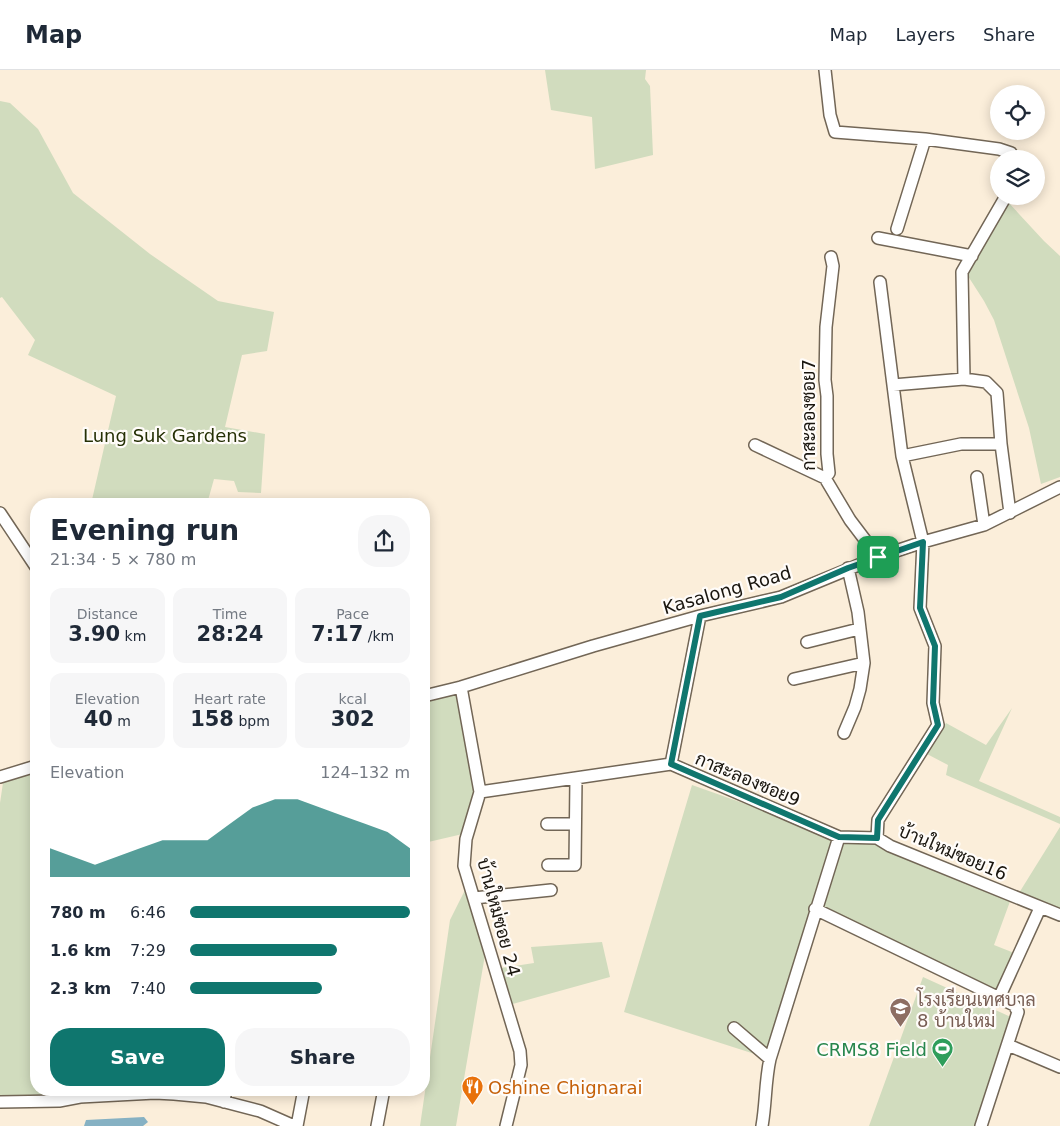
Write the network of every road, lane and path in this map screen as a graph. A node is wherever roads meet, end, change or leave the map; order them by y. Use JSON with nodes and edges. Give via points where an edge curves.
{"nodes":[{"id":1,"x":825,"y":70,"type":"edge"},
{"id":2,"x":925,"y":139,"type":"junction"},
{"id":3,"x":1002,"y":150,"type":"edge"},
{"id":4,"x":1001,"y":205,"type":"edge"},
{"id":5,"x":897,"y":228,"type":"dead end"},
{"id":6,"x":878,"y":238,"type":"dead end"},
{"id":7,"x":972,"y":256,"type":"junction"},
{"id":8,"x":831,"y":257,"type":"dead end"},
{"id":9,"x":880,"y":282,"type":"dead end"},
{"id":10,"x":964,"y":379,"type":"junction"},
{"id":11,"x":893,"y":385,"type":"junction"},
{"id":12,"x":1002,"y":444,"type":"junction"},
{"id":13,"x":755,"y":445,"type":"dead end"},
{"id":14,"x":902,"y":456,"type":"junction"},
{"id":15,"x":976,"y":477,"type":"dead end"},
{"id":16,"x":825,"y":478,"type":"junction"},
{"id":17,"x":1060,"y":487,"type":"edge"},
{"id":18,"x":0,"y":513,"type":"edge"},
{"id":19,"x":1010,"y":513,"type":"junction"},
{"id":20,"x":984,"y":525,"type":"junction"},
{"id":21,"x":923,"y":542,"type":"junction"},
{"id":22,"x":878,"y":557,"type":"junction"},
{"id":23,"x":30,"y":558,"type":"edge"},
{"id":24,"x":848,"y":568,"type":"junction"},
{"id":25,"x":700,"y":616,"type":"junction"},
{"id":26,"x":859,"y":629,"type":"junction"},
{"id":27,"x":807,"y":642,"type":"dead end"},
{"id":28,"x":864,"y":663,"type":"junction"},
{"id":29,"x":794,"y":679,"type":"dead end"},
{"id":30,"x":461,"y":687,"type":"junction"},
{"id":31,"x":430,"y":695,"type":"edge"},
{"id":32,"x":844,"y":733,"type":"dead end"},
{"id":33,"x":671,"y":764,"type":"junction"},
{"id":34,"x":30,"y":768,"type":"edge"},
{"id":35,"x":0,"y":777,"type":"edge"},
{"id":36,"x":576,"y":778,"type":"junction"},
{"id":37,"x":480,"y":792,"type":"junction"},
{"id":38,"x":548,"y":824,"type":"dead end"},
{"id":39,"x":575,"y":824,"type":"junction"},
{"id":40,"x":839,"y":837,"type":"junction"},
{"id":41,"x":877,"y":838,"type":"junction"},
{"id":42,"x":548,"y":865,"type":"dead end"},
{"id":43,"x":551,"y":890,"type":"dead end"},
{"id":44,"x":474,"y":898,"type":"junction"},
{"id":45,"x":1040,"y":908,"type":"junction"},
{"id":46,"x":815,"y":909,"type":"junction"},
{"id":47,"x":1060,"y":916,"type":"edge"},
{"id":48,"x":999,"y":998,"type":"junction"},
{"id":49,"x":734,"y":1028,"type":"dead end"},
{"id":50,"x":1008,"y":1045,"type":"junction"},
{"id":51,"x":770,"y":1059,"type":"junction"},
{"id":52,"x":1060,"y":1067,"type":"edge"},
{"id":53,"x":88,"y":1096,"type":"edge"},
{"id":54,"x":196,"y":1096,"type":"edge"},
{"id":55,"x":225,"y":1096,"type":"edge"},
{"id":56,"x":302,"y":1096,"type":"edge"},
{"id":57,"x":383,"y":1096,"type":"edge"},
{"id":58,"x":0,"y":1102,"type":"edge"},
{"id":59,"x":224,"y":1102,"type":"junction"},
{"id":60,"x":296,"y":1126,"type":"edge"},
{"id":61,"x":377,"y":1126,"type":"edge"},
{"id":62,"x":506,"y":1126,"type":"edge"},
{"id":63,"x":762,"y":1126,"type":"edge"},
{"id":64,"x":981,"y":1126,"type":"edge"}],
"edges":[{"from":1,"to":2,"type":"street","via":[[835,132]]},
{"from":2,"to":3,"type":"street"},
{"from":2,"to":5,"type":"street"},
{"from":4,"to":7,"type":"street"},
{"from":6,"to":7,"type":"street"},
{"from":7,"to":10,"type":"street","via":[[962,272]]},
{"from":8,"to":16,"type":"street","name":"กาสะลองซอย7","via":[[825,380],[829,473]]},
{"from":9,"to":11,"type":"street","name":"บ้านใหม่ซอย16"},
{"from":10,"to":11,"type":"street"},
{"from":10,"to":12,"type":"street","via":[[986,382],[997,393]]},
{"from":11,"to":14,"type":"street","name":"บ้านใหม่ซอย16"},
{"from":12,"to":14,"type":"street","via":[[961,444]]},
{"from":12,"to":19,"type":"street"},
{"from":13,"to":16,"type":"street"},
{"from":14,"to":21,"type":"street","name":"บ้านใหม่ซอย16"},
{"from":15,"to":20,"type":"street"},
{"from":16,"to":22,"type":"street","name":"กาสะลองซอย7","via":[[850,520]]},
{"from":17,"to":19,"type":"street","name":"Kasalong Road"},
{"from":18,"to":23,"type":"street"},
{"from":19,"to":20,"type":"street","name":"Kasalong Road"},
{"from":20,"to":21,"type":"street","name":"Kasalong Road"},
{"from":21,"to":22,"type":"street","name":"Kasalong Road"},
{"from":21,"to":41,"type":"street","name":"บ้านใหม่ซอย16","via":[[920,608],[935,646],[933,703],[938,725],[878,820]]},
{"from":22,"to":24,"type":"street","name":"Kasalong Road"},
{"from":24,"to":25,"type":"street","name":"Kasalong Road","via":[[781,597]]},
{"from":24,"to":26,"type":"street"},
{"from":25,"to":30,"type":"street","name":"Kasalong Road"},
{"from":25,"to":33,"type":"street","name":"กาสะลองซอย9"},
{"from":26,"to":27,"type":"street"},
{"from":26,"to":28,"type":"street"},
{"from":28,"to":29,"type":"street"},
{"from":28,"to":32,"type":"street","via":[[855,707]]},
{"from":30,"to":31,"type":"street","name":"Kasalong Road"},
{"from":30,"to":37,"type":"street","name":"บ้านใหม่ซอย 24"},
{"from":33,"to":36,"type":"street"},
{"from":33,"to":40,"type":"street","name":"กาสะลองซอย9"},
{"from":34,"to":35,"type":"street"},
{"from":36,"to":37,"type":"street"},
{"from":36,"to":39,"type":"street"},
{"from":37,"to":44,"type":"street","name":"บ้านใหม่ซอย 24","via":[[464,853],[464,866]]},
{"from":38,"to":39,"type":"street"},
{"from":39,"to":42,"type":"street","via":[[575,865]]},
{"from":40,"to":41,"type":"street"},
{"from":40,"to":46,"type":"street"},
{"from":41,"to":45,"type":"street","name":"บ้านใหม่ซอย16"},
{"from":43,"to":44,"type":"street"},
{"from":44,"to":62,"type":"street","name":"บ้านใหม่ซอย 24","via":[[520,1051],[521,1065]]},
{"from":45,"to":47,"type":"street","name":"บ้านใหม่ซอย16"},
{"from":45,"to":48,"type":"street"},
{"from":46,"to":48,"type":"street"},
{"from":46,"to":51,"type":"street"},
{"from":48,"to":50,"type":"street","via":[[1014,1005],[1018,1012]]},
{"from":49,"to":51,"type":"street"},
{"from":50,"to":52,"type":"street"},
{"from":50,"to":64,"type":"street"},
{"from":51,"to":63,"type":"street"},
{"from":53,"to":58,"type":"street","via":[[58,1101]]},
{"from":54,"to":59,"type":"street"},
{"from":55,"to":59,"type":"street"},
{"from":56,"to":60,"type":"street"},
{"from":57,"to":61,"type":"street"},
{"from":59,"to":60,"type":"street","via":[[260,1111]]}]}
